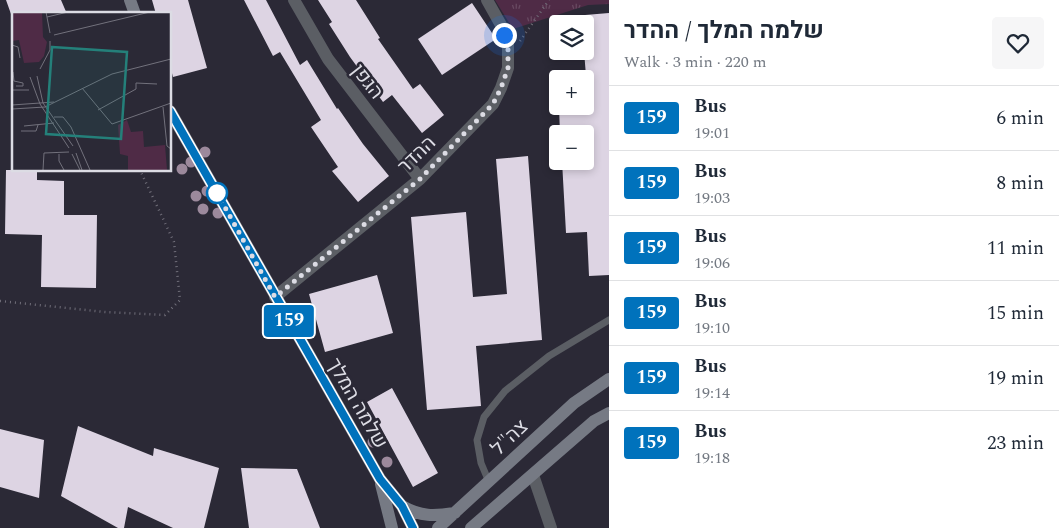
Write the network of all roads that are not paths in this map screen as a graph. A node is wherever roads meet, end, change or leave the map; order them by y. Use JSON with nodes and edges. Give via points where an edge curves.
{"nodes":[{"id":1,"x":130,"y":0,"type":"edge"},
{"id":2,"x":294,"y":0,"type":"edge"},
{"id":3,"x":487,"y":0,"type":"edge"},
{"id":4,"x":134,"y":12,"type":"edge"},
{"id":5,"x":171,"y":113,"type":"edge"},
{"id":6,"x":420,"y":179,"type":"junction"},
{"id":7,"x":275,"y":297,"type":"junction"},
{"id":8,"x":609,"y":320,"type":"edge"},
{"id":9,"x":609,"y":379,"type":"edge"},
{"id":10,"x":609,"y":413,"type":"edge"},
{"id":11,"x":533,"y":475,"type":"junction"},
{"id":12,"x":380,"y":479,"type":"junction"},
{"id":13,"x":489,"y":482,"type":"junction"},
{"id":14,"x":402,"y":506,"type":"junction"},
{"id":15,"x":455,"y":513,"type":"junction"},
{"id":16,"x":475,"y":526,"type":"edge"},
{"id":17,"x":392,"y":528,"type":"edge"},
{"id":18,"x":413,"y":528,"type":"edge"},
{"id":19,"x":438,"y":528,"type":"edge"},
{"id":20,"x":551,"y":528,"type":"edge"}],
"edges":[{"from":1,"to":4,"type":"street"},
{"from":2,"to":6,"type":"street","name":"הגפן","via":[[328,59]]},
{"from":3,"to":6,"type":"street","name":"ההדר","via":[[508,45],[508,68],[501,88],[493,104]]},
{"from":5,"to":7,"type":"street","name":"שלמה המלך"},
{"from":6,"to":7,"type":"street","name":"ההדר"},
{"from":7,"to":12,"type":"street","name":"שלמה המלך"},
{"from":8,"to":13,"type":"lane","via":[[548,356],[505,391],[484,417],[477,440]]},
{"from":9,"to":13,"type":"street","name":"צה\"ל","via":[[574,403]]},
{"from":10,"to":11,"type":"street","via":[[594,421]]},
{"from":11,"to":16,"type":"street"},
{"from":11,"to":20,"type":"street"},
{"from":12,"to":14,"type":"street","name":"שלמה המלך"},
{"from":12,"to":17,"type":"street","name":"שלמה המלך"},
{"from":13,"to":15,"type":"street","name":"צה\"ל"},
{"from":14,"to":15,"type":"street","via":[[420,514]]},
{"from":14,"to":18,"type":"street","name":"שלמה המלך"},
{"from":15,"to":19,"type":"street","name":"צה\"ל"}]}
